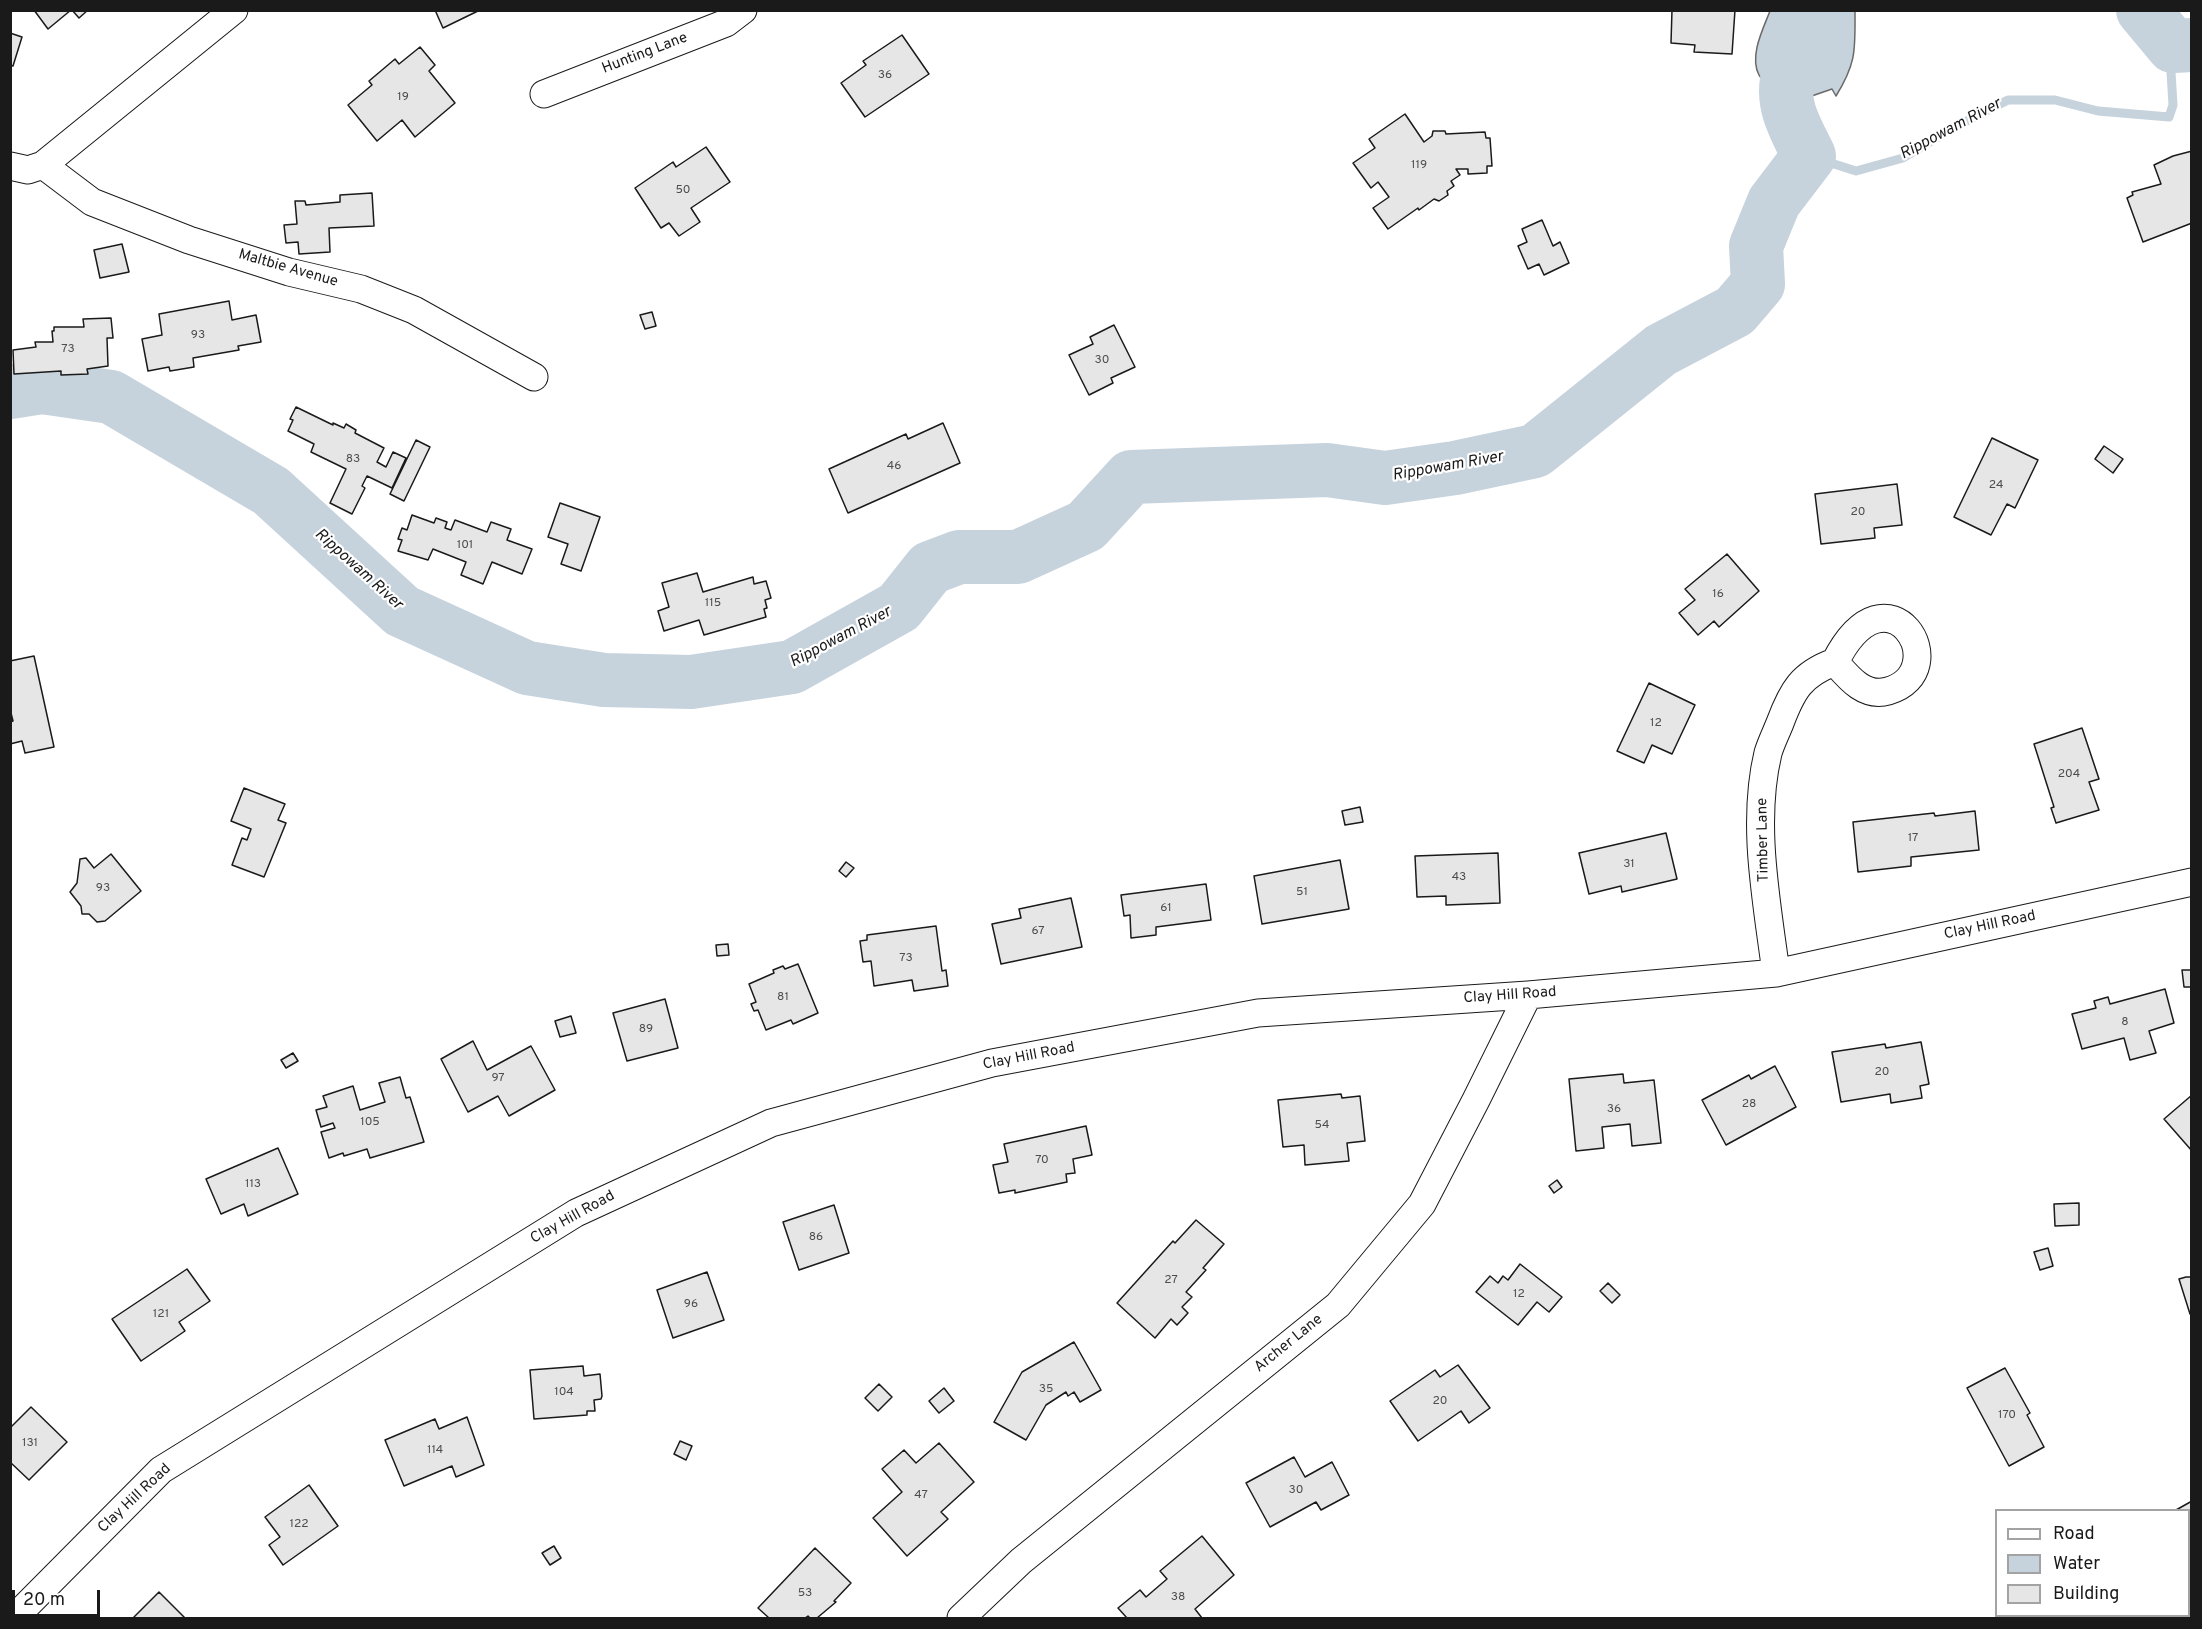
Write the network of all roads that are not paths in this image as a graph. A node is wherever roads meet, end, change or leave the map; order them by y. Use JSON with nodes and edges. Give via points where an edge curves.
{"nodes":[{"id":1,"x":234,"y":10,"type":"edge"},
{"id":2,"x":743,"y":10,"type":"edge"},
{"id":3,"x":544,"y":94,"type":"dead end"},
{"id":4,"x":43,"y":165,"type":"junction"},
{"id":5,"x":10,"y":166,"type":"edge"},
{"id":6,"x":534,"y":377,"type":"dead end"},
{"id":7,"x":1835,"y":662,"type":"dead end"},
{"id":8,"x":2192,"y":882,"type":"edge"},
{"id":9,"x":1776,"y":973,"type":"junction"},
{"id":10,"x":1528,"y":995,"type":"junction"},
{"id":11,"x":14,"y":1618,"type":"edge"},
{"id":12,"x":961,"y":1618,"type":"edge"}],
"edges":[{"from":1,"to":4,"type":"street"},
{"from":2,"to":3,"type":"street","name":"Hunting Lane","via":[[726,23]]},
{"from":4,"to":5,"type":"street","via":[[28,170]]},
{"from":4,"to":6,"type":"street","name":"Maltbie Avenue","via":[[92,202],[189,240],[361,290],[414,310]]},
{"from":7,"to":9,"type":"street","name":"Timber Lane","via":[[1816,669],[1791,694],[1768,753],[1761,808]]},
{"from":8,"to":9,"type":"street","name":"Clay Hill Road"},
{"from":9,"to":10,"type":"street","name":"Clay Hill Road"},
{"from":10,"to":11,"type":"street","name":"Clay Hill Road","via":[[1258,1013],[992,1064],[771,1123],[576,1213],[160,1470]]},
{"from":10,"to":12,"type":"street","name":"Archer Lane","via":[[1422,1204],[1338,1305],[1021,1561]]}]}
